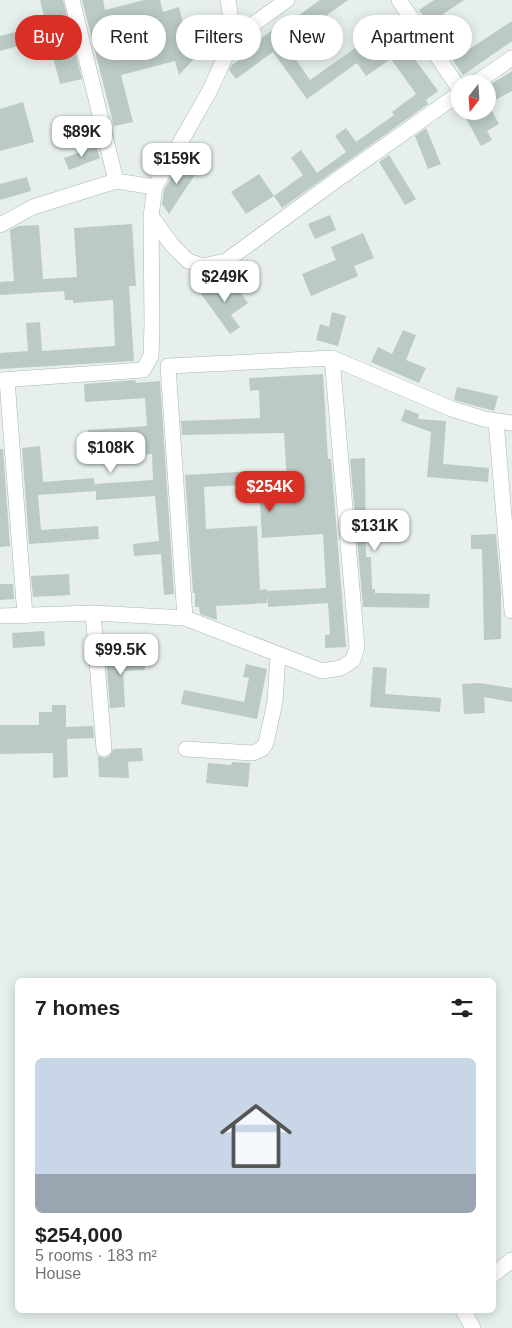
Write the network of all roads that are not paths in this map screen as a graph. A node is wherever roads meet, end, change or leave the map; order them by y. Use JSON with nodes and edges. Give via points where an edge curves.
{"nodes":[{"id":1,"x":72,"y":0,"type":"edge"},
{"id":2,"x":228,"y":0,"type":"edge"},
{"id":3,"x":286,"y":0,"type":"edge"},
{"id":4,"x":399,"y":0,"type":"edge"},
{"id":5,"x":230,"y":15,"type":"edge"},
{"id":6,"x":261,"y":18,"type":"edge"},
{"id":7,"x":512,"y":58,"type":"edge"},
{"id":8,"x":224,"y":60,"type":"edge"},
{"id":9,"x":487,"y":75,"type":"edge"},
{"id":10,"x":451,"y":78,"type":"edge"},
{"id":11,"x":451,"y":98,"type":"edge"},
{"id":12,"x":116,"y":181,"type":"junction"},
{"id":13,"x":155,"y":187,"type":"junction"},
{"id":14,"x":151,"y":216,"type":"junction"},
{"id":15,"x":0,"y":226,"type":"edge"},
{"id":16,"x":332,"y":358,"type":"junction"},
{"id":17,"x":168,"y":366,"type":"junction"},
{"id":18,"x":143,"y":370,"type":"junction"},
{"id":19,"x":3,"y":380,"type":"edge"},
{"id":20,"x":496,"y":421,"type":"junction"},
{"id":21,"x":512,"y":423,"type":"edge"},
{"id":22,"x":512,"y":611,"type":"edge"},
{"id":23,"x":93,"y":613,"type":"junction"},
{"id":24,"x":0,"y":616,"type":"edge"},
{"id":25,"x":25,"y":616,"type":"junction"},
{"id":26,"x":185,"y":618,"type":"junction"},
{"id":27,"x":278,"y":654,"type":"junction"},
{"id":28,"x":104,"y":749,"type":"dead end"},
{"id":29,"x":186,"y":749,"type":"dead end"},
{"id":30,"x":512,"y":1260,"type":"edge"},
{"id":31,"x":496,"y":1272,"type":"edge"},
{"id":32,"x":465,"y":1313,"type":"edge"},
{"id":33,"x":473,"y":1328,"type":"edge"}],
"edges":[{"from":1,"to":12,"type":"street"},
{"from":2,"to":5,"type":"street"},
{"from":3,"to":6,"type":"street"},
{"from":4,"to":10,"type":"street"},
{"from":7,"to":9,"type":"street"},
{"from":8,"to":13,"type":"street"},
{"from":11,"to":14,"type":"street","via":[[226,260],[203,266],[188,261]]},
{"from":12,"to":13,"type":"street"},
{"from":12,"to":15,"type":"street","via":[[33,207]]},
{"from":13,"to":14,"type":"street"},
{"from":14,"to":18,"type":"street","via":[[151,356]]},
{"from":16,"to":17,"type":"street"},
{"from":16,"to":20,"type":"street","via":[[452,409]]},
{"from":16,"to":27,"type":"street","via":[[357,647],[353,660],[341,668],[322,671]]},
{"from":17,"to":18,"type":"street"},
{"from":17,"to":26,"type":"street"},
{"from":18,"to":19,"type":"street"},
{"from":19,"to":25,"type":"street"},
{"from":20,"to":21,"type":"street"},
{"from":20,"to":22,"type":"street"},
{"from":23,"to":25,"type":"street"},
{"from":23,"to":26,"type":"street"},
{"from":23,"to":28,"type":"street"},
{"from":24,"to":25,"type":"street"},
{"from":26,"to":27,"type":"street"},
{"from":27,"to":29,"type":"street","via":[[275,702],[262,749],[253,753]]},
{"from":30,"to":31,"type":"street"},
{"from":32,"to":33,"type":"street"}]}
